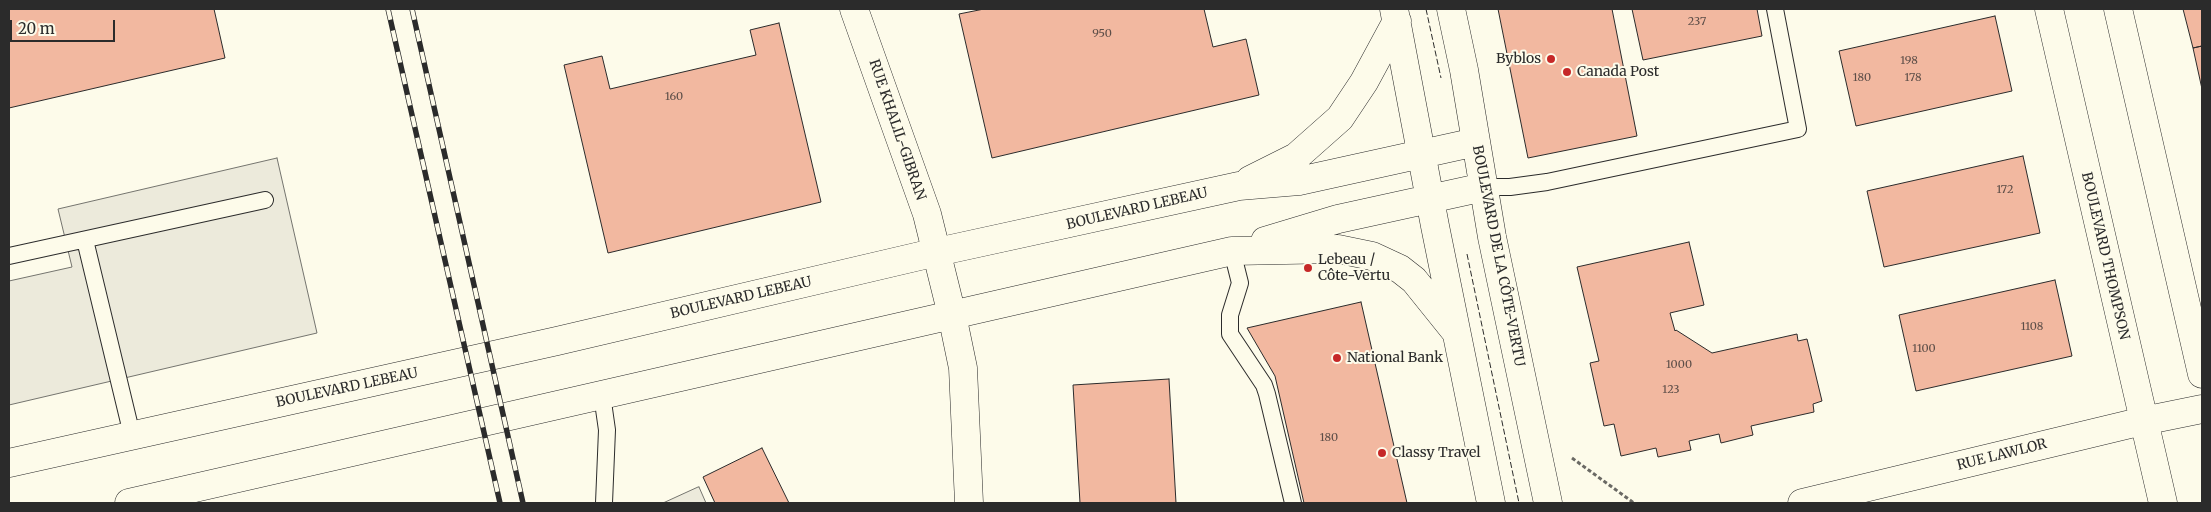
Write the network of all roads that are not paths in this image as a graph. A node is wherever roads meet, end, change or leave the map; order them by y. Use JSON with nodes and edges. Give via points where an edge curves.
{"nodes":[{"id":1,"x":854,"y":9,"type":"edge"},
{"id":2,"x":1451,"y":9,"type":"edge"},
{"id":3,"x":1775,"y":9,"type":"edge"},
{"id":4,"x":2049,"y":9,"type":"edge"},
{"id":5,"x":2118,"y":9,"type":"edge"},
{"id":6,"x":1395,"y":15,"type":"edge"},
{"id":7,"x":1476,"y":142,"type":"junction"},
{"id":8,"x":1421,"y":153,"type":"junction"},
{"id":9,"x":1240,"y":186,"type":"junction"},
{"id":10,"x":1484,"y":187,"type":"junction"},
{"id":11,"x":1430,"y":198,"type":"junction"},
{"id":12,"x":265,"y":200,"type":"dead end"},
{"id":13,"x":85,"y":240,"type":"junction"},
{"id":14,"x":1232,"y":251,"type":"junction"},
{"id":15,"x":937,"y":252,"type":"junction"},
{"id":16,"x":9,"y":256,"type":"edge"},
{"id":17,"x":952,"y":315,"type":"junction"},
{"id":18,"x":1456,"y":331,"type":"junction"},
{"id":19,"x":2202,"y":374,"type":"edge"},
{"id":20,"x":602,"y":395,"type":"junction"},
{"id":21,"x":2202,"y":409,"type":"edge"},
{"id":22,"x":2143,"y":421,"type":"junction"},
{"id":23,"x":132,"y":435,"type":"junction"},
{"id":24,"x":9,"y":463,"type":"edge"},
{"id":25,"x":129,"y":503,"type":"edge"},
{"id":26,"x":604,"y":503,"type":"edge"},
{"id":27,"x":969,"y":503,"type":"edge"},
{"id":28,"x":1293,"y":503,"type":"edge"},
{"id":29,"x":1491,"y":503,"type":"edge"},
{"id":30,"x":1548,"y":503,"type":"edge"},
{"id":31,"x":1802,"y":503,"type":"edge"},
{"id":32,"x":2163,"y":503,"type":"edge"}],
"edges":[{"from":1,"to":15,"type":"street","name":"RUE KHALIL-GIBRAN"},
{"from":2,"to":7,"type":"street","name":"BOULEVARD DE LA CÔTE-VERTU"},
{"from":3,"to":10,"type":"lane","via":[[1798,129],[1547,182]]},
{"from":4,"to":22,"type":"street","name":"BOULEVARD THOMPSON"},
{"from":5,"to":19,"type":"street"},
{"from":6,"to":8,"type":"street"},
{"from":6,"to":9,"type":"street","via":[[1364,82],[1340,118],[1296,156]]},
{"from":7,"to":8,"type":"street","name":"BOULEVARD LEBEAU"},
{"from":7,"to":10,"type":"street","name":"BOULEVARD DE LA CÔTE-VERTU"},
{"from":8,"to":9,"type":"street","name":"BOULEVARD LEBEAU","via":[[1299,181]]},
{"from":8,"to":11,"type":"street"},
{"from":9,"to":15,"type":"street","name":"BOULEVARD LEBEAU"},
{"from":10,"to":11,"type":"street"},
{"from":10,"to":30,"type":"street","name":"BOULEVARD DE LA CÔTE-VERTU"},
{"from":11,"to":14,"type":"street","via":[[1338,219]]},
{"from":11,"to":18,"type":"street"},
{"from":12,"to":13,"type":"lane"},
{"from":13,"to":16,"type":"lane"},
{"from":13,"to":23,"type":"lane"},
{"from":14,"to":17,"type":"street"},
{"from":14,"to":18,"type":"street","via":[[1338,249],[1372,256],[1400,269],[1414,280]]},
{"from":14,"to":28,"type":"lane","via":[[1240,283],[1230,315],[1230,334],[1268,394]]},
{"from":15,"to":17,"type":"street","name":"RUE KHALIL-GIBRAN"},
{"from":15,"to":23,"type":"street","name":"BOULEVARD LEBEAU"},
{"from":17,"to":20,"type":"street"},
{"from":17,"to":27,"type":"street","name":"RUE KHALIL-GIBRAN","via":[[963,368]]},
{"from":18,"to":29,"type":"street"},
{"from":20,"to":25,"type":"street"},
{"from":20,"to":26,"type":"lane","via":[[607,430]]},
{"from":21,"to":22,"type":"street","name":"RUE LAWLOR"},
{"from":22,"to":31,"type":"street","name":"RUE LAWLOR"},
{"from":22,"to":32,"type":"street","name":"BOULEVARD THOMPSON"},
{"from":23,"to":24,"type":"street","name":"BOULEVARD LEBEAU"}]}
